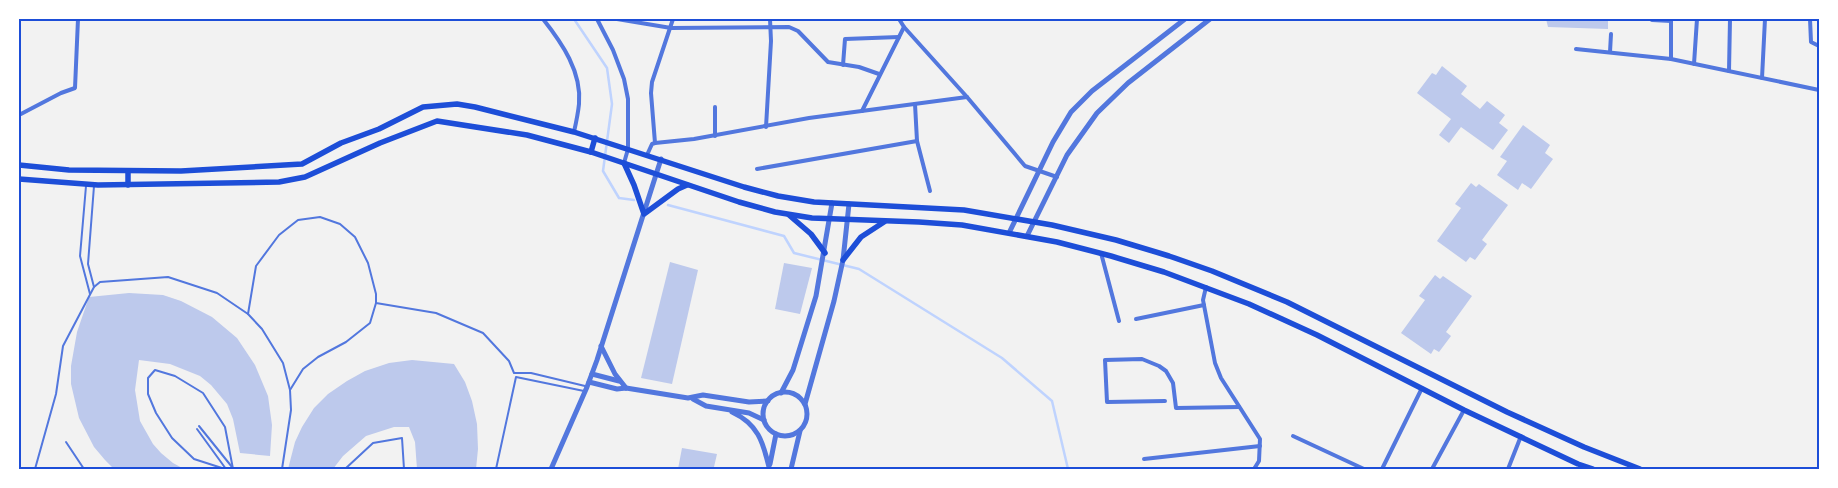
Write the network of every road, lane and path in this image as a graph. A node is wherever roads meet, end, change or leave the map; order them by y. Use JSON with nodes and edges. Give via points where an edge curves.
{"nodes":[{"id":1,"x":78,"y":19,"type":"edge"},
{"id":2,"x":544,"y":19,"type":"edge"},
{"id":3,"x":597,"y":19,"type":"edge"},
{"id":4,"x":618,"y":19,"type":"edge"},
{"id":5,"x":673,"y":19,"type":"edge"},
{"id":6,"x":770,"y":19,"type":"edge"},
{"id":7,"x":899,"y":19,"type":"edge"},
{"id":8,"x":1185,"y":19,"type":"edge"},
{"id":9,"x":1210,"y":19,"type":"edge"},
{"id":10,"x":1696,"y":19,"type":"edge"},
{"id":11,"x":1730,"y":19,"type":"edge"},
{"id":12,"x":1765,"y":19,"type":"edge"},
{"id":13,"x":1810,"y":19,"type":"edge"},
{"id":14,"x":1652,"y":20,"type":"edge"},
{"id":15,"x":1670,"y":20,"type":"edge"},
{"id":16,"x":770,"y":27,"type":"junction"},
{"id":17,"x":904,"y":27,"type":"junction"},
{"id":18,"x":671,"y":28,"type":"junction"},
{"id":19,"x":1610,"y":34,"type":"dead end"},
{"id":20,"x":899,"y":37,"type":"junction"},
{"id":21,"x":1819,"y":46,"type":"edge"},
{"id":22,"x":1576,"y":50,"type":"dead end"},
{"id":23,"x":1610,"y":52,"type":"junction"},
{"id":24,"x":1671,"y":59,"type":"junction"},
{"id":25,"x":1694,"y":64,"type":"junction"},
{"id":26,"x":843,"y":65,"type":"junction"},
{"id":27,"x":1730,"y":71,"type":"junction"},
{"id":28,"x":880,"y":74,"type":"junction"},
{"id":29,"x":1762,"y":78,"type":"junction"},
{"id":30,"x":1819,"y":90,"type":"edge"},
{"id":31,"x":968,"y":97,"type":"junction"},
{"id":32,"x":915,"y":104,"type":"junction"},
{"id":33,"x":715,"y":107,"type":"dead end"},
{"id":34,"x":862,"y":111,"type":"junction"},
{"id":35,"x":19,"y":115,"type":"edge"},
{"id":36,"x":766,"y":127,"type":"junction"},
{"id":37,"x":574,"y":132,"type":"junction"},
{"id":38,"x":715,"y":136,"type":"junction"},
{"id":39,"x":595,"y":138,"type":"junction"},
{"id":40,"x":918,"y":141,"type":"junction"},
{"id":41,"x":655,"y":143,"type":"junction"},
{"id":42,"x":628,"y":149,"type":"junction"},
{"id":43,"x":591,"y":152,"type":"junction"},
{"id":44,"x":647,"y":155,"type":"junction"},
{"id":45,"x":661,"y":159,"type":"junction"},
{"id":46,"x":624,"y":163,"type":"junction"},
{"id":47,"x":19,"y":166,"type":"edge"},
{"id":48,"x":757,"y":169,"type":"dead end"},
{"id":49,"x":128,"y":171,"type":"junction"},
{"id":50,"x":1040,"y":172,"type":"junction"},
{"id":51,"x":657,"y":174,"type":"junction"},
{"id":52,"x":1057,"y":177,"type":"junction"},
{"id":53,"x":19,"y":180,"type":"edge"},
{"id":54,"x":86,"y":185,"type":"junction"},
{"id":55,"x":94,"y":185,"type":"junction"},
{"id":56,"x":128,"y":185,"type":"junction"},
{"id":57,"x":688,"y":185,"type":"junction"},
{"id":58,"x":930,"y":191,"type":"dead end"},
{"id":59,"x":832,"y":203,"type":"junction"},
{"id":60,"x":849,"y":204,"type":"junction"},
{"id":61,"x":644,"y":214,"type":"junction"},
{"id":62,"x":788,"y":214,"type":"junction"},
{"id":63,"x":830,"y":218,"type":"junction"},
{"id":64,"x":1017,"y":218,"type":"junction"},
{"id":65,"x":847,"y":219,"type":"junction"},
{"id":66,"x":884,"y":222,"type":"junction"},
{"id":67,"x":1035,"y":222,"type":"junction"},
{"id":68,"x":1009,"y":233,"type":"junction"},
{"id":69,"x":1027,"y":236,"type":"junction"},
{"id":70,"x":1101,"y":253,"type":"junction"},
{"id":71,"x":824,"y":255,"type":"junction"},
{"id":72,"x":843,"y":261,"type":"junction"},
{"id":73,"x":94,"y":287,"type":"junction"},
{"id":74,"x":1206,"y":287,"type":"junction"},
{"id":75,"x":90,"y":294,"type":"junction"},
{"id":76,"x":376,"y":303,"type":"junction"},
{"id":77,"x":1204,"y":305,"type":"junction"},
{"id":78,"x":248,"y":314,"type":"junction"},
{"id":79,"x":1136,"y":319,"type":"dead end"},
{"id":80,"x":1119,"y":321,"type":"dead end"},
{"id":81,"x":602,"y":346,"type":"junction"},
{"id":82,"x":592,"y":374,"type":"junction"},
{"id":83,"x":619,"y":381,"type":"junction"},
{"id":84,"x":587,"y":387,"type":"junction"},
{"id":85,"x":626,"y":388,"type":"junction"},
{"id":86,"x":1422,"y":388,"type":"junction"},
{"id":87,"x":290,"y":390,"type":"junction"},
{"id":88,"x":781,"y":393,"type":"junction"},
{"id":89,"x":692,"y":398,"type":"junction"},
{"id":90,"x":768,"y":400,"type":"junction"},
{"id":91,"x":1165,"y":401,"type":"dead end"},
{"id":92,"x":804,"y":404,"type":"junction"},
{"id":93,"x":1239,"y":407,"type":"junction"},
{"id":94,"x":726,"y":410,"type":"junction"},
{"id":95,"x":1464,"y":410,"type":"junction"},
{"id":96,"x":764,"y":420,"type":"junction"},
{"id":97,"x":199,"y":426,"type":"dead end"},
{"id":98,"x":197,"y":429,"type":"dead end"},
{"id":99,"x":800,"y":430,"type":"junction"},
{"id":100,"x":776,"y":434,"type":"junction"},
{"id":101,"x":1293,"y":436,"type":"dead end"},
{"id":102,"x":1521,"y":436,"type":"junction"},
{"id":103,"x":66,"y":442,"type":"dead end"},
{"id":104,"x":1260,"y":446,"type":"junction"},
{"id":105,"x":1144,"y":459,"type":"dead end"},
{"id":106,"x":1578,"y":467,"type":"edge"},
{"id":107,"x":232,"y":468,"type":"edge"},
{"id":108,"x":769,"y":468,"type":"edge"},
{"id":109,"x":35,"y":469,"type":"edge"},
{"id":110,"x":84,"y":469,"type":"edge"},
{"id":111,"x":225,"y":469,"type":"edge"},
{"id":112,"x":282,"y":469,"type":"edge"},
{"id":113,"x":345,"y":469,"type":"edge"},
{"id":114,"x":404,"y":469,"type":"edge"},
{"id":115,"x":496,"y":469,"type":"edge"},
{"id":116,"x":552,"y":469,"type":"edge"},
{"id":117,"x":791,"y":469,"type":"edge"},
{"id":118,"x":1254,"y":469,"type":"edge"},
{"id":119,"x":1364,"y":469,"type":"edge"},
{"id":120,"x":1382,"y":469,"type":"edge"},
{"id":121,"x":1432,"y":469,"type":"edge"},
{"id":122,"x":1508,"y":469,"type":"edge"},
{"id":123,"x":1593,"y":469,"type":"edge"},
{"id":124,"x":1640,"y":469,"type":"edge"}],
"edges":[{"from":1,"to":35,"type":"street","via":[[75,88]]},
{"from":2,"to":37,"type":"street","via":[[577,75],[579,105]]},
{"from":3,"to":42,"type":"street","via":[[624,79],[628,99]]},
{"from":4,"to":18,"type":"street"},
{"from":5,"to":18,"type":"street"},
{"from":6,"to":16,"type":"street"},
{"from":7,"to":17,"type":"street"},
{"from":8,"to":50,"type":"street","via":[[1092,91],[1071,112],[1052,142]]},
{"from":9,"to":52,"type":"street","via":[[1128,83],[1097,113],[1067,155]]},
{"from":10,"to":25,"type":"street"},
{"from":11,"to":27,"type":"street"},
{"from":12,"to":29,"type":"street"},
{"from":13,"to":21,"type":"street","via":[[1811,42]]},
{"from":14,"to":15,"type":"street"},
{"from":15,"to":24,"type":"street"},
{"from":16,"to":18,"type":"street"},
{"from":16,"to":26,"type":"street","via":[[789,27],[798,31],[828,62]]},
{"from":16,"to":36,"type":"street"},
{"from":17,"to":20,"type":"street"},
{"from":17,"to":31,"type":"street"},
{"from":18,"to":41,"type":"street","via":[[652,82]]},
{"from":19,"to":23,"type":"street"},
{"from":20,"to":26,"type":"street","via":[[845,40]]},
{"from":20,"to":28,"type":"street"},
{"from":22,"to":23,"type":"street"},
{"from":23,"to":24,"type":"street"},
{"from":24,"to":25,"type":"street"},
{"from":25,"to":27,"type":"street"},
{"from":26,"to":28,"type":"street"},
{"from":27,"to":29,"type":"street"},
{"from":28,"to":34,"type":"street"},
{"from":29,"to":30,"type":"street"},
{"from":31,"to":32,"type":"street"},
{"from":31,"to":50,"type":"street","via":[[1025,166]]},
{"from":32,"to":34,"type":"street"},
{"from":32,"to":40,"type":"street"},
{"from":33,"to":38,"type":"street"},
{"from":34,"to":36,"type":"street"},
{"from":36,"to":38,"type":"street"},
{"from":37,"to":39,"type":"main road"},
{"from":37,"to":49,"type":"main road","via":[[457,104],[423,107],[302,164]]},
{"from":38,"to":41,"type":"street"},
{"from":39,"to":42,"type":"main road"},
{"from":39,"to":43,"type":"main road"},
{"from":40,"to":48,"type":"street"},
{"from":40,"to":58,"type":"street"},
{"from":41,"to":44,"type":"street"},
{"from":42,"to":44,"type":"main road"},
{"from":42,"to":46,"type":"street"},
{"from":43,"to":46,"type":"main road"},
{"from":43,"to":56,"type":"main road","via":[[527,136],[437,121],[380,142],[305,177],[279,182]]},
{"from":44,"to":45,"type":"main road"},
{"from":45,"to":51,"type":"street"},
{"from":45,"to":59,"type":"main road","via":[[778,196]]},
{"from":46,"to":51,"type":"main road"},
{"from":46,"to":61,"type":"main road"},
{"from":47,"to":49,"type":"main road"},
{"from":49,"to":56,"type":"main road"},
{"from":50,"to":52,"type":"street"},
{"from":50,"to":64,"type":"street"},
{"from":51,"to":57,"type":"main road"},
{"from":51,"to":61,"type":"street"},
{"from":52,"to":67,"type":"street"},
{"from":53,"to":54,"type":"main road"},
{"from":54,"to":55,"type":"main road"},
{"from":54,"to":75,"type":"lane","via":[[80,256]]},
{"from":55,"to":56,"type":"main road"},
{"from":55,"to":73,"type":"lane","via":[[88,264]]},
{"from":57,"to":61,"type":"main road"},
{"from":57,"to":62,"type":"main road"},
{"from":59,"to":60,"type":"main road"},
{"from":59,"to":63,"type":"street"},
{"from":60,"to":64,"type":"main road","via":[[964,210]]},
{"from":60,"to":65,"type":"street"},
{"from":61,"to":81,"type":"street"},
{"from":62,"to":63,"type":"main road"},
{"from":62,"to":71,"type":"main road","via":[[811,234]]},
{"from":63,"to":65,"type":"main road"},
{"from":63,"to":71,"type":"street"},
{"from":64,"to":67,"type":"main road"},
{"from":64,"to":68,"type":"street"},
{"from":65,"to":66,"type":"main road"},
{"from":65,"to":72,"type":"street"},
{"from":66,"to":68,"type":"main road","via":[[919,222]]},
{"from":66,"to":72,"type":"main road","via":[[861,237]]},
{"from":67,"to":69,"type":"street"},
{"from":67,"to":124,"type":"main road","via":[[1116,240],[1254,288],[1547,431]]},
{"from":68,"to":69,"type":"main road"},
{"from":69,"to":70,"type":"main road"},
{"from":70,"to":74,"type":"main road"},
{"from":70,"to":80,"type":"street"},
{"from":71,"to":88,"type":"street","via":[[816,296],[793,370]]},
{"from":72,"to":92,"type":"street"},
{"from":73,"to":75,"type":"lane"},
{"from":73,"to":78,"type":"lane","via":[[100,282],[168,277],[217,293]]},
{"from":74,"to":77,"type":"street"},
{"from":74,"to":86,"type":"main road","via":[[1281,318]]},
{"from":75,"to":109,"type":"lane","via":[[63,346],[56,394]]},
{"from":76,"to":78,"type":"lane","via":[[368,263],[355,237],[340,224],[320,218],[298,220],[279,235],[256,266]]},
{"from":76,"to":84,"type":"lane","via":[[436,313],[483,333],[509,361],[514,373],[532,373]]},
{"from":76,"to":87,"type":"lane","via":[[370,323],[310,363]]},
{"from":77,"to":79,"type":"street"},
{"from":77,"to":93,"type":"street","via":[[1215,362]]},
{"from":78,"to":87,"type":"lane","via":[[262,328],[283,363]]},
{"from":81,"to":82,"type":"street"},
{"from":81,"to":83,"type":"street"},
{"from":82,"to":83,"type":"street"},
{"from":82,"to":84,"type":"street"},
{"from":83,"to":85,"type":"street"},
{"from":84,"to":85,"type":"street"},
{"from":84,"to":115,"type":"lane","via":[[516,377]]},
{"from":84,"to":116,"type":"street"},
{"from":85,"to":89,"type":"street"},
{"from":86,"to":95,"type":"main road"},
{"from":86,"to":120,"type":"street"},
{"from":87,"to":112,"type":"lane","via":[[291,410]]},
{"from":88,"to":90,"type":"street"},
{"from":88,"to":92,"type":"street","via":[[796,395]]},
{"from":89,"to":90,"type":"street","via":[[703,395],[749,402]]},
{"from":89,"to":94,"type":"street","via":[[706,406]]},
{"from":90,"to":96,"type":"street"},
{"from":91,"to":93,"type":"street","via":[[1107,402],[1105,360],[1142,358],[1159,366],[1173,383],[1176,408]]},
{"from":92,"to":99,"type":"street","via":[[807,420]]},
{"from":93,"to":104,"type":"street","via":[[1260,439]]},
{"from":94,"to":96,"type":"street","via":[[749,413]]},
{"from":94,"to":108,"type":"street","via":[[740,416],[755,430],[765,448]]},
{"from":95,"to":102,"type":"main road"},
{"from":95,"to":121,"type":"street"},
{"from":96,"to":100,"type":"street"},
{"from":97,"to":107,"type":"lane"},
{"from":98,"to":111,"type":"lane"},
{"from":99,"to":100,"type":"street","via":[[789,436]]},
{"from":99,"to":117,"type":"street"},
{"from":100,"to":108,"type":"street"},
{"from":101,"to":119,"type":"street"},
{"from":102,"to":106,"type":"main road"},
{"from":102,"to":122,"type":"street"},
{"from":103,"to":110,"type":"lane"},
{"from":104,"to":105,"type":"street"},
{"from":104,"to":118,"type":"street","via":[[1259,461]]},
{"from":106,"to":123,"type":"main road"},
{"from":107,"to":111,"type":"lane","via":[[225,427],[203,393],[175,376],[155,370],[148,378],[148,394],[172,438],[194,459]]},
{"from":113,"to":114,"type":"lane","via":[[373,443],[402,438]]}]}
